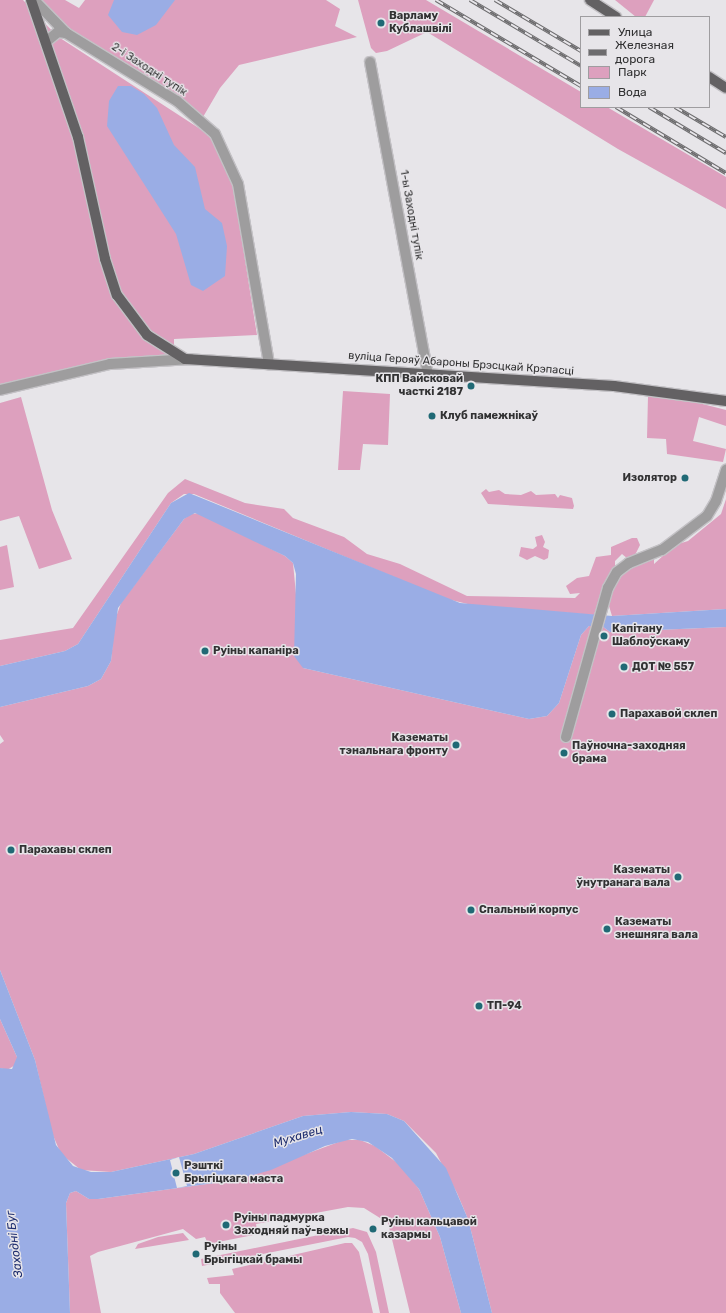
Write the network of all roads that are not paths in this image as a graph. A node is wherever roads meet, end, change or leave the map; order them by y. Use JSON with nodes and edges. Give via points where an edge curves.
{"nodes":[{"id":1,"x":32,"y":0,"type":"edge"},
{"id":2,"x":590,"y":0,"type":"edge"},
{"id":3,"x":614,"y":16,"type":"edge"},
{"id":4,"x":66,"y":33,"type":"junction"},
{"id":5,"x":47,"y":41,"type":"junction"},
{"id":6,"x":370,"y":62,"type":"dead end"},
{"id":7,"x":710,"y":78,"type":"edge"},
{"id":8,"x":726,"y":88,"type":"edge"},
{"id":9,"x":193,"y":359,"type":"junction"},
{"id":10,"x":268,"y":364,"type":"junction"},
{"id":11,"x":428,"y":374,"type":"junction"},
{"id":12,"x":0,"y":390,"type":"edge"},
{"id":13,"x":726,"y":401,"type":"edge"},
{"id":14,"x":726,"y":470,"type":"edge"},
{"id":15,"x":566,"y":737,"type":"dead end"}],
"edges":[{"from":1,"to":4,"type":"street","name":"2-і Заходні тупік"},
{"from":1,"to":5,"type":"main road","name":"вуліца Герояў Абароны Брэсцкай Крэпасці"},
{"from":2,"to":3,"type":"main road"},
{"from":4,"to":5,"type":"street","via":[[58,32]]},
{"from":4,"to":10,"type":"street","name":"2-і Заходні тупік","via":[[177,101],[215,134],[238,184]]},
{"from":5,"to":9,"type":"main road","name":"вуліца Герояў Абароны Брэсцкай Крэпасці","via":[[78,136],[105,259],[117,295],[147,335],[185,359]]},
{"from":6,"to":11,"type":"street","name":"1-ы Заходні тупік"},
{"from":7,"to":8,"type":"main road"},
{"from":9,"to":10,"type":"main road","name":"вуліца Герояў Абароны Брэсцкай Крэпасці"},
{"from":9,"to":12,"type":"street","name":"вуліца Герояў Абароны Брэсцкай Крэпасці","via":[[110,364]]},
{"from":10,"to":11,"type":"main road","name":"вуліца Герояў Абароны Брэсцкай Крэпасці"},
{"from":11,"to":13,"type":"main road","name":"вуліца Герояў Абароны Брэсцкай Крэпасці","via":[[663,390]]},
{"from":14,"to":15,"type":"street","via":[[716,501],[707,516],[662,550],[629,562],[617,572],[608,588]]}]}
